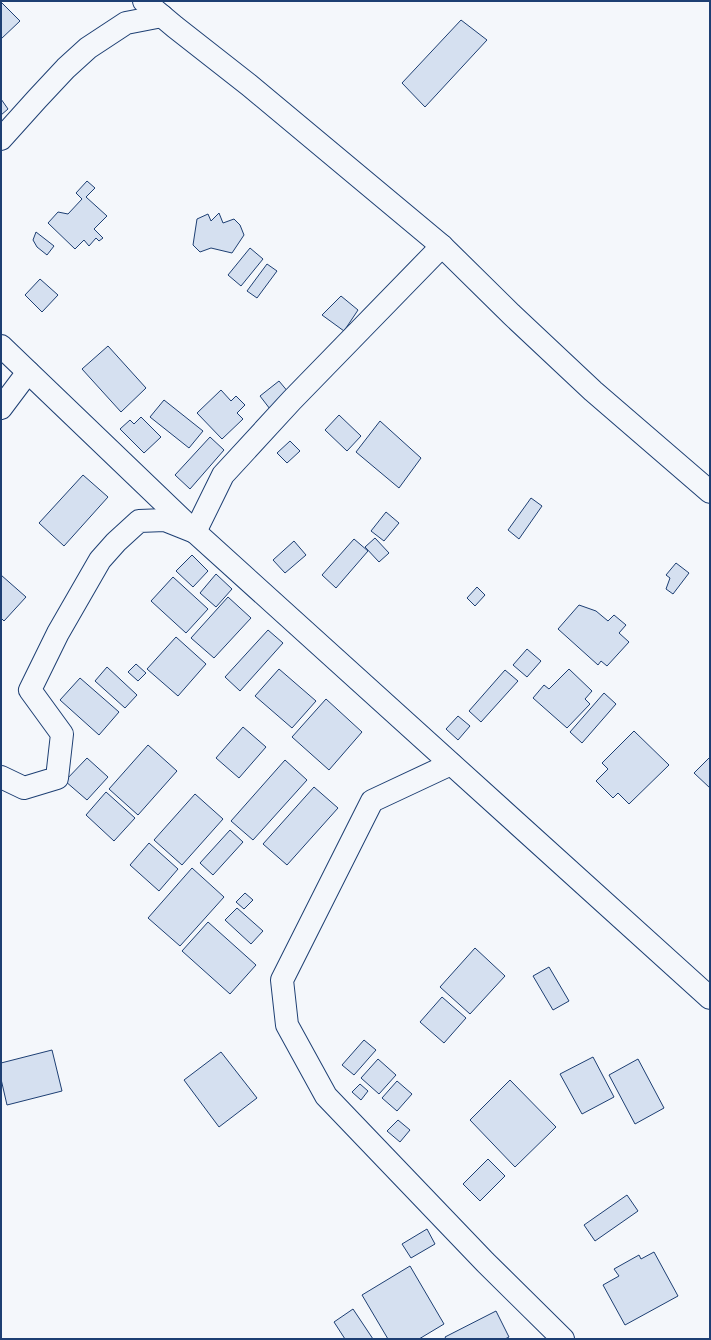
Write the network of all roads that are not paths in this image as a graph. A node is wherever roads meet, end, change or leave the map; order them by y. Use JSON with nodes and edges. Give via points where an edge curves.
{"nodes":[{"id":1,"x":129,"y":1,"type":"edge"},
{"id":2,"x":144,"y":1,"type":"edge"},
{"id":3,"x":162,"y":16,"type":"junction"},
{"id":4,"x":126,"y":23,"type":"junction"},
{"id":5,"x":1,"y":139,"type":"edge"},
{"id":6,"x":442,"y":246,"type":"junction"},
{"id":7,"x":1,"y":346,"type":"edge"},
{"id":8,"x":28,"y":372,"type":"junction"},
{"id":9,"x":1,"y":408,"type":"edge"},
{"id":10,"x":710,"y":492,"type":"edge"},
{"id":11,"x":195,"y":532,"type":"junction"},
{"id":12,"x":451,"y":764,"type":"junction"},
{"id":13,"x":1,"y":778,"type":"edge"},
{"id":14,"x":710,"y":998,"type":"edge"},
{"id":15,"x":563,"y":1339,"type":"edge"}],
"edges":[{"from":1,"to":4,"type":"street"},
{"from":2,"to":3,"type":"street"},
{"from":3,"to":4,"type":"street"},
{"from":3,"to":6,"type":"street"},
{"from":4,"to":5,"type":"street","via":[[88,48],[66,68]]},
{"from":6,"to":10,"type":"street","via":[[588,386]]},
{"from":6,"to":11,"type":"street","via":[[223,475]]},
{"from":7,"to":8,"type":"street"},
{"from":8,"to":9,"type":"street"},
{"from":8,"to":11,"type":"street"},
{"from":11,"to":12,"type":"street"},
{"from":11,"to":13,"type":"street","via":[[165,520],[139,521],[100,560],[58,633],[30,690],[62,734],[57,778],[24,788]]},
{"from":12,"to":14,"type":"street"},
{"from":12,"to":15,"type":"street","via":[[372,800],[282,980],[287,1024],[326,1096],[485,1262]]}]}
